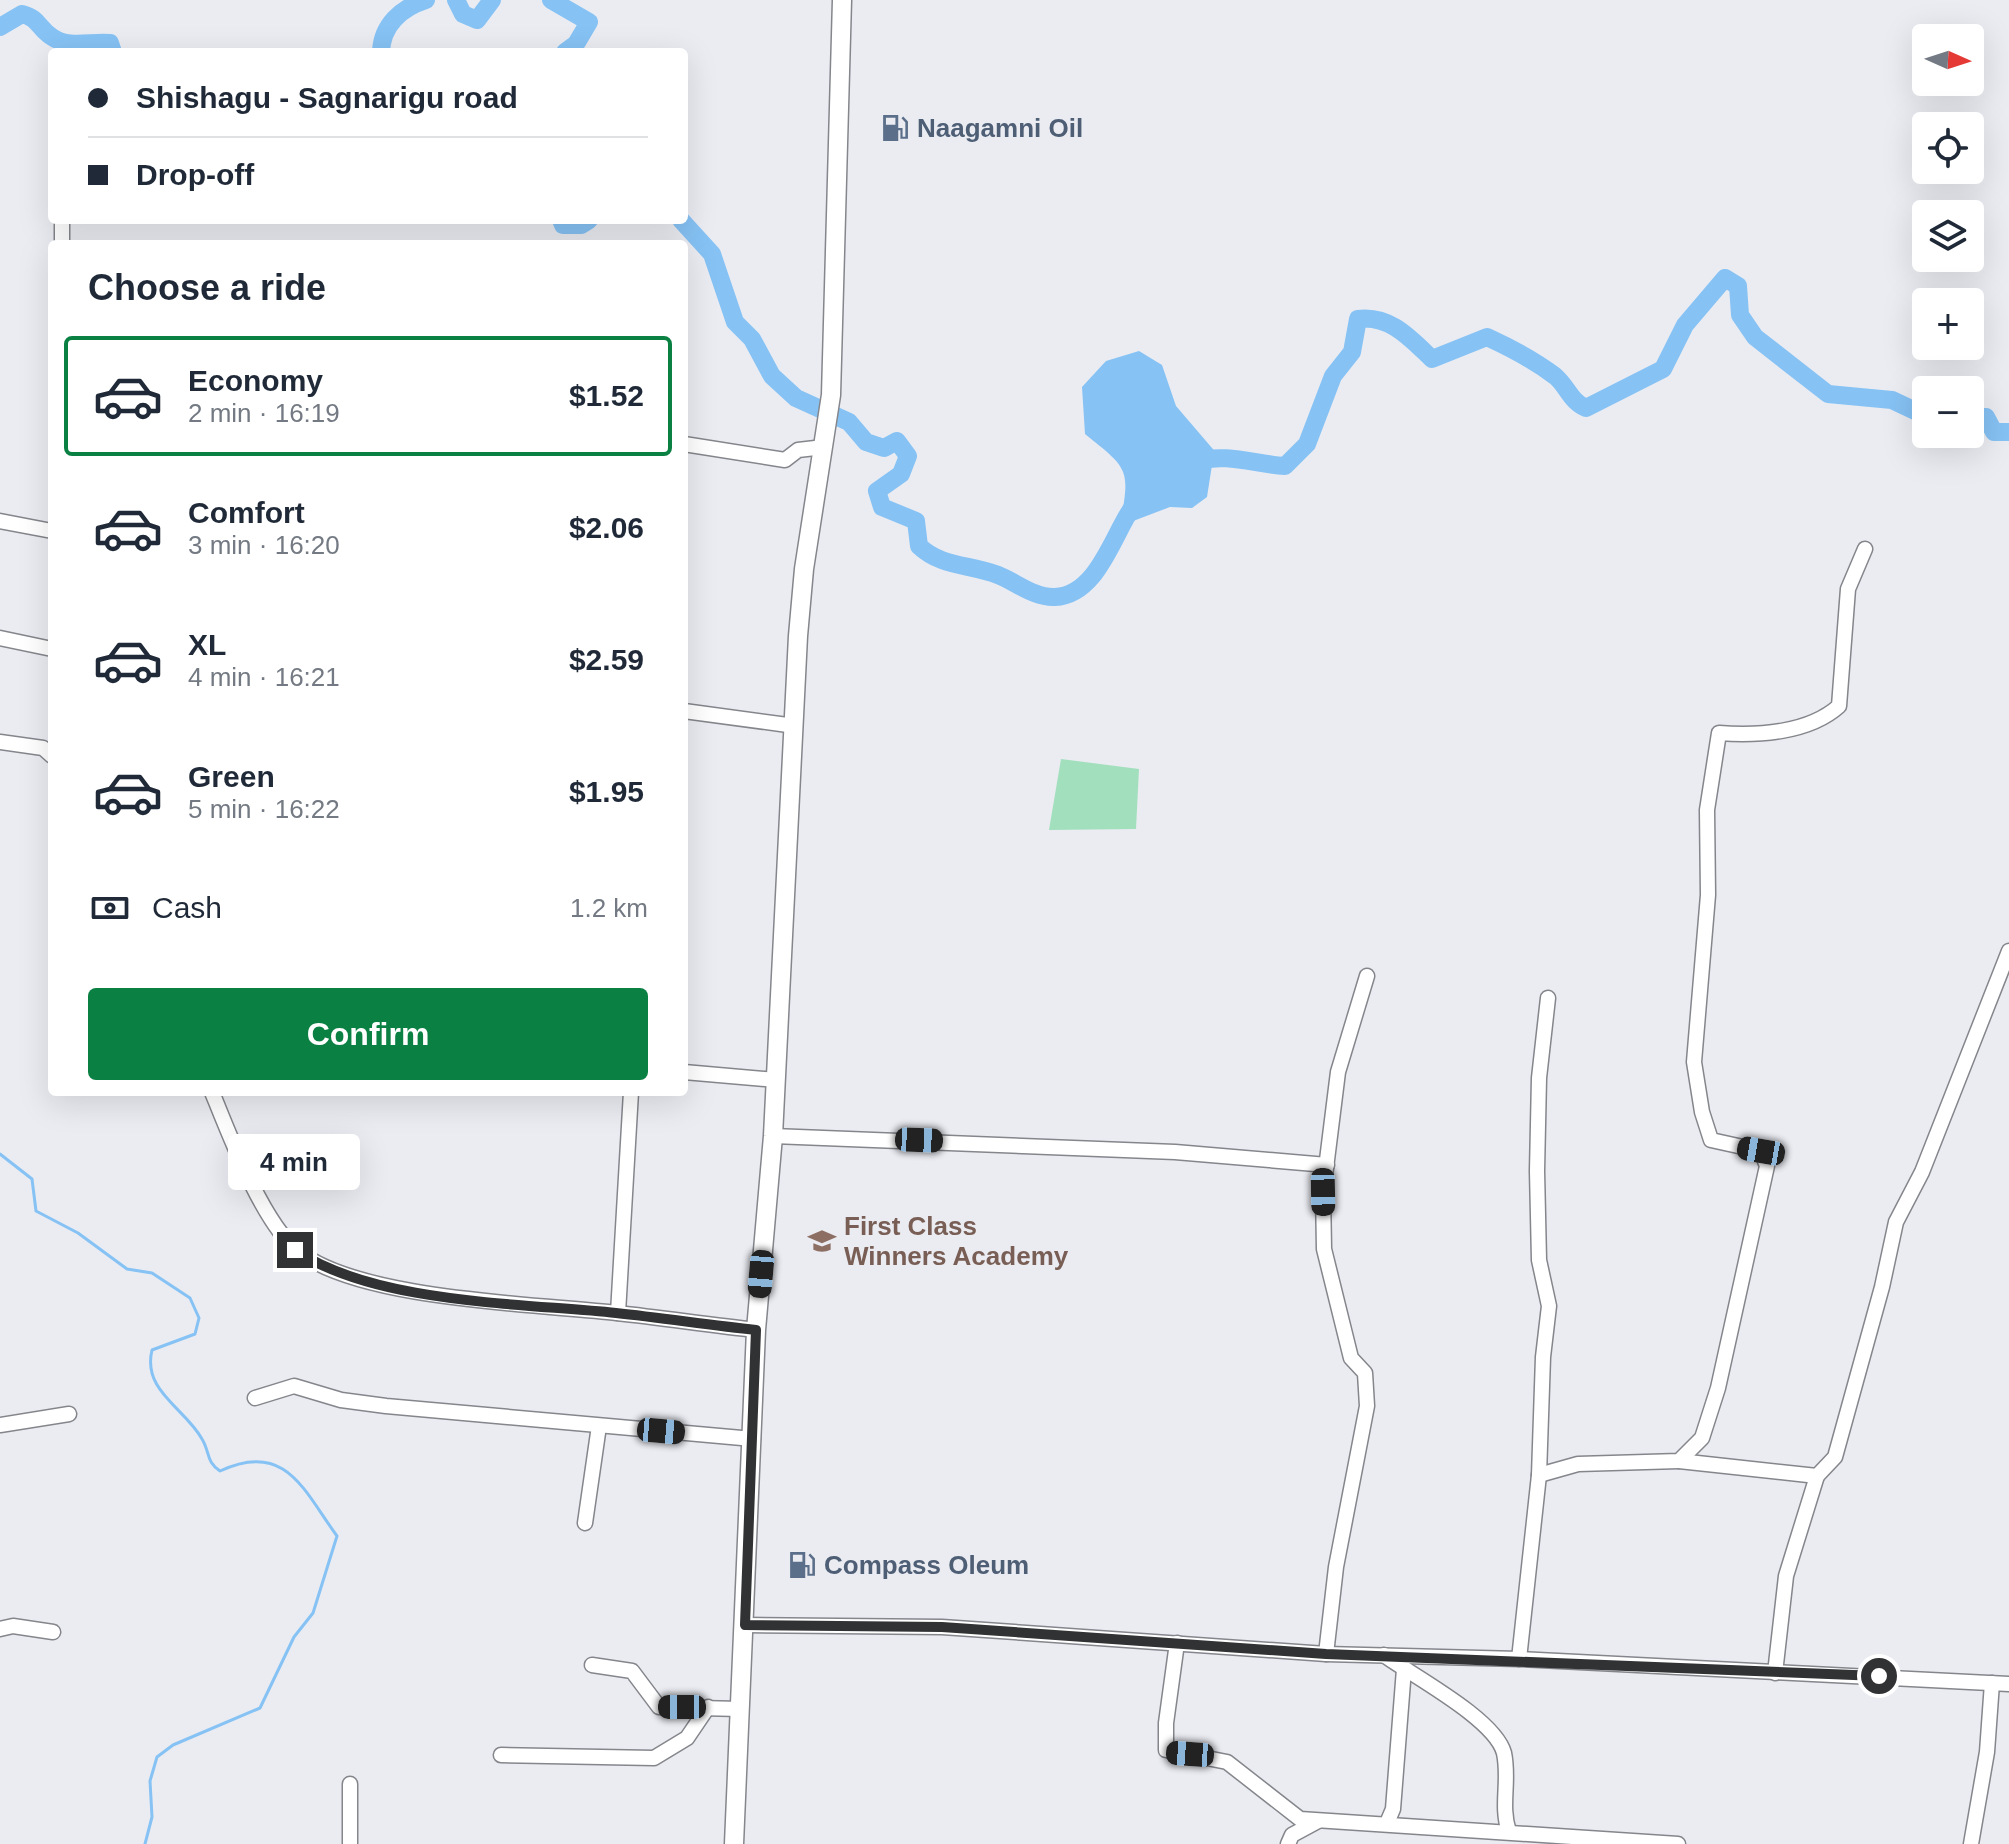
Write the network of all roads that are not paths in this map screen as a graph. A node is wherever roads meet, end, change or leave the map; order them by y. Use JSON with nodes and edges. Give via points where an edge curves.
{"nodes":[{"id":1,"x":842,"y":0,"type":"edge"},
{"id":2,"x":688,"y":445,"type":"edge"},
{"id":3,"x":824,"y":447,"type":"junction"},
{"id":4,"x":0,"y":521,"type":"edge"},
{"id":5,"x":48,"y":530,"type":"edge"},
{"id":6,"x":1865,"y":549,"type":"dead end"},
{"id":7,"x":0,"y":638,"type":"edge"},
{"id":8,"x":48,"y":648,"type":"edge"},
{"id":9,"x":688,"y":712,"type":"edge"},
{"id":10,"x":795,"y":726,"type":"junction"},
{"id":11,"x":0,"y":742,"type":"edge"},
{"id":12,"x":48,"y":747,"type":"edge"},
{"id":13,"x":2009,"y":951,"type":"edge"},
{"id":14,"x":1367,"y":976,"type":"dead end"},
{"id":15,"x":1548,"y":998,"type":"dead end"},
{"id":16,"x":688,"y":1072,"type":"edge"},
{"id":17,"x":776,"y":1080,"type":"junction"},
{"id":18,"x":214,"y":1096,"type":"edge"},
{"id":19,"x":631,"y":1096,"type":"edge"},
{"id":20,"x":773,"y":1136,"type":"junction"},
{"id":21,"x":1327,"y":1165,"type":"junction"},
{"id":22,"x":618,"y":1313,"type":"junction"},
{"id":23,"x":756,"y":1330,"type":"junction"},
{"id":24,"x":255,"y":1398,"type":"dead end"},
{"id":25,"x":69,"y":1414,"type":"dead end"},
{"id":26,"x":0,"y":1425,"type":"edge"},
{"id":27,"x":599,"y":1426,"type":"junction"},
{"id":28,"x":753,"y":1439,"type":"junction"},
{"id":29,"x":1679,"y":1461,"type":"junction"},
{"id":30,"x":1539,"y":1475,"type":"junction"},
{"id":31,"x":1817,"y":1476,"type":"junction"},
{"id":32,"x":585,"y":1523,"type":"dead end"},
{"id":33,"x":745,"y":1625,"type":"junction"},
{"id":34,"x":0,"y":1629,"type":"edge"},
{"id":35,"x":53,"y":1632,"type":"dead end"},
{"id":36,"x":1177,"y":1643,"type":"junction"},
{"id":37,"x":1326,"y":1654,"type":"junction"},
{"id":38,"x":1383,"y":1655,"type":"junction"},
{"id":39,"x":1519,"y":1659,"type":"junction"},
{"id":40,"x":592,"y":1665,"type":"dead end"},
{"id":41,"x":1404,"y":1669,"type":"junction"},
{"id":42,"x":1775,"y":1673,"type":"junction"},
{"id":43,"x":1992,"y":1683,"type":"junction"},
{"id":44,"x":2009,"y":1684,"type":"edge"},
{"id":45,"x":708,"y":1707,"type":"junction"},
{"id":46,"x":740,"y":1709,"type":"junction"},
{"id":47,"x":501,"y":1755,"type":"dead end"},
{"id":48,"x":350,"y":1784,"type":"dead end"},
{"id":49,"x":1319,"y":1821,"type":"junction"},
{"id":50,"x":1387,"y":1823,"type":"junction"},
{"id":51,"x":1509,"y":1832,"type":"junction"},
{"id":52,"x":1462,"y":1836,"type":"edge"},
{"id":53,"x":1660,"y":1843,"type":"edge"},
{"id":54,"x":350,"y":1844,"type":"edge"},
{"id":55,"x":734,"y":1844,"type":"edge"},
{"id":56,"x":1288,"y":1844,"type":"edge"},
{"id":57,"x":1678,"y":1844,"type":"edge"},
{"id":58,"x":1971,"y":1844,"type":"edge"}],
"edges":[{"from":1,"to":3,"type":"main road","via":[[831,395]]},
{"from":2,"to":3,"type":"street","via":[[785,460],[798,450]]},
{"from":3,"to":10,"type":"main road","via":[[804,569]]},
{"from":4,"to":5,"type":"street"},
{"from":6,"to":29,"type":"street","via":[[1848,589],[1839,706],[1822,721],[1794,728],[1719,733],[1707,810],[1708,895],[1694,1062],[1711,1140],[1761,1151],[1767,1166],[1718,1388],[1702,1438]]},
{"from":7,"to":8,"type":"street"},
{"from":9,"to":10,"type":"street"},
{"from":10,"to":17,"type":"main road"},
{"from":11,"to":12,"type":"street"},
{"from":13,"to":31,"type":"street","via":[[1922,1172],[1896,1222],[1835,1457]]},
{"from":14,"to":21,"type":"street","via":[[1338,1072]]},
{"from":15,"to":30,"type":"street","via":[[1537,1171],[1539,1260],[1549,1306]]},
{"from":16,"to":17,"type":"street"},
{"from":17,"to":20,"type":"main road"},
{"from":18,"to":22,"type":"street","via":[[277,1224],[295,1250],[320,1266],[431,1293]]},
{"from":19,"to":22,"type":"street"},
{"from":20,"to":21,"type":"street","via":[[1114,1149]]},
{"from":20,"to":23,"type":"main road"},
{"from":21,"to":37,"type":"street","via":[[1324,1249],[1351,1358],[1365,1373],[1367,1406],[1336,1567]]},
{"from":22,"to":23,"type":"street"},
{"from":23,"to":28,"type":"main road"},
{"from":24,"to":27,"type":"street","via":[[294,1386],[386,1406]]},
{"from":25,"to":26,"type":"street"},
{"from":27,"to":28,"type":"street"},
{"from":27,"to":32,"type":"street"},
{"from":28,"to":33,"type":"main road"},
{"from":29,"to":30,"type":"street","via":[[1578,1464]]},
{"from":29,"to":31,"type":"street"},
{"from":30,"to":39,"type":"street"},
{"from":31,"to":42,"type":"street","via":[[1786,1576]]},
{"from":33,"to":36,"type":"street","via":[[942,1627]]},
{"from":33,"to":46,"type":"main road"},
{"from":34,"to":35,"type":"street"},
{"from":36,"to":37,"type":"street"},
{"from":36,"to":49,"type":"street","via":[[1166,1750],[1227,1762],[1294,1816]]},
{"from":37,"to":38,"type":"street"},
{"from":38,"to":39,"type":"street"},
{"from":38,"to":41,"type":"street"},
{"from":39,"to":42,"type":"street"},
{"from":40,"to":45,"type":"street","via":[[632,1671],[659,1707]]},
{"from":41,"to":50,"type":"street","via":[[1393,1809]]},
{"from":41,"to":51,"type":"street","via":[[1478,1720],[1500,1742],[1509,1787],[1503,1812]]},
{"from":42,"to":43,"type":"street"},
{"from":43,"to":44,"type":"street"},
{"from":43,"to":58,"type":"street"},
{"from":45,"to":46,"type":"street"},
{"from":45,"to":47,"type":"street","via":[[687,1738],[654,1758]]},
{"from":46,"to":55,"type":"main road"},
{"from":48,"to":54,"type":"street"},
{"from":49,"to":50,"type":"street"},
{"from":49,"to":56,"type":"street","via":[[1292,1835]]},
{"from":50,"to":52,"type":"street"},
{"from":51,"to":52,"type":"street"},
{"from":51,"to":53,"type":"street"},
{"from":53,"to":57,"type":"street"}]}
